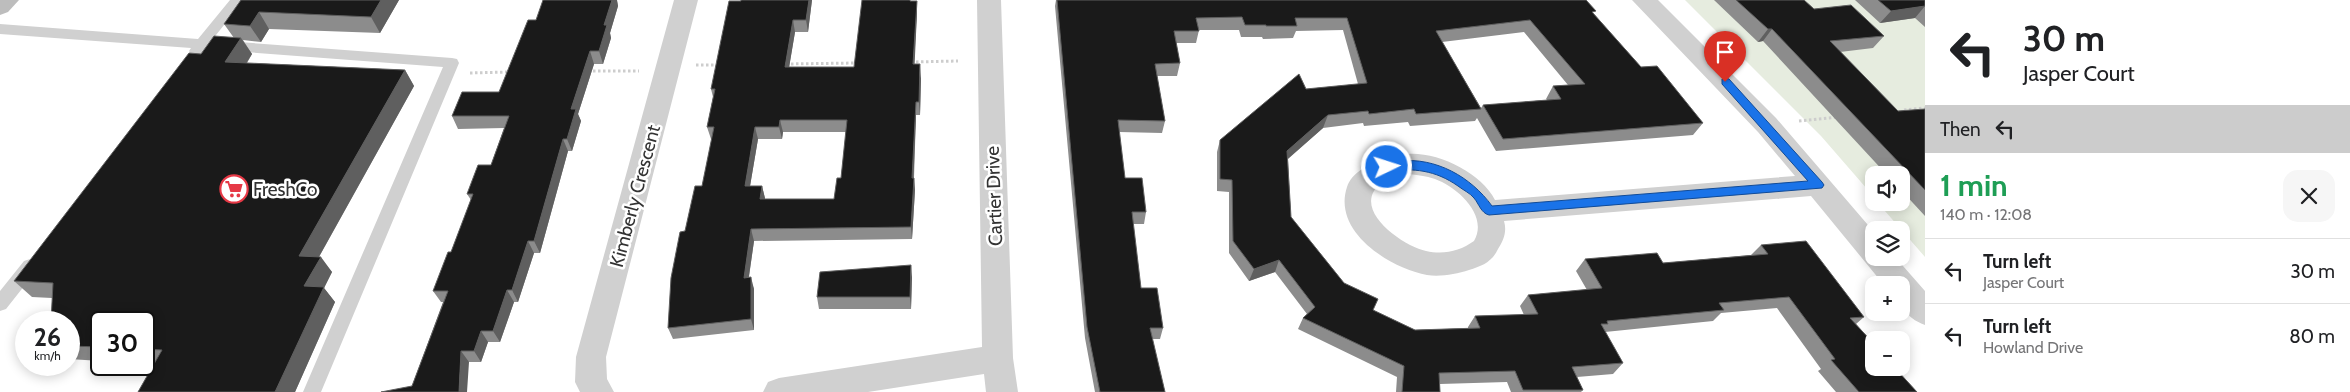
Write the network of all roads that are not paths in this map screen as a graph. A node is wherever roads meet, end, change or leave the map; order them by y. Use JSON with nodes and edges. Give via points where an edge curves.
{"nodes":[{"id":1,"x":7,"y":0,"type":"edge"},
{"id":2,"x":237,"y":0,"type":"edge"},
{"id":3,"x":686,"y":0,"type":"edge"},
{"id":4,"x":989,"y":0,"type":"edge"},
{"id":5,"x":1644,"y":0,"type":"edge"},
{"id":6,"x":0,"y":7,"type":"edge"},
{"id":7,"x":0,"y":29,"type":"edge"},
{"id":8,"x":202,"y":44,"type":"junction"},
{"id":9,"x":186,"y":65,"type":"edge"},
{"id":10,"x":1818,"y":185,"type":"junction"},
{"id":11,"x":1489,"y":211,"type":"junction"},
{"id":12,"x":1865,"y":241,"type":"edge"},
{"id":13,"x":37,"y":256,"type":"edge"},
{"id":14,"x":1886,"y":266,"type":"edge"},
{"id":15,"x":0,"y":304,"type":"edge"},
{"id":16,"x":1925,"y":312,"type":"edge"},
{"id":17,"x":998,"y":358,"type":"junction"},
{"id":18,"x":312,"y":392,"type":"edge"},
{"id":19,"x":598,"y":392,"type":"edge"},
{"id":20,"x":778,"y":392,"type":"edge"},
{"id":21,"x":1002,"y":392,"type":"edge"}],
"edges":[{"from":1,"to":6,"type":"main road"},
{"from":2,"to":8,"type":"lane"},
{"from":3,"to":19,"type":"street","name":"Kimberly Crescent","via":[[591,357],[591,382]]},
{"from":4,"to":17,"type":"street","name":"Cartier Drive"},
{"from":5,"to":10,"type":"street","via":[[1766,125]]},
{"from":7,"to":8,"type":"lane"},
{"from":8,"to":9,"type":"lane"},
{"from":8,"to":18,"type":"lane","via":[[452,63]]},
{"from":10,"to":11,"type":"street"},
{"from":10,"to":12,"type":"street"},
{"from":11,"to":11,"type":"street","via":[[1477,194],[1460,180],[1427,166],[1387,167],[1372,174],[1358,195],[1359,212],[1370,232],[1397,254],[1421,262],[1446,265],[1468,261],[1480,254],[1490,241],[1493,224]]},
{"from":13,"to":15,"type":"lane"},
{"from":14,"to":16,"type":"street"},
{"from":17,"to":20,"type":"street"},
{"from":17,"to":21,"type":"street","name":"Cartier Drive"}]}
